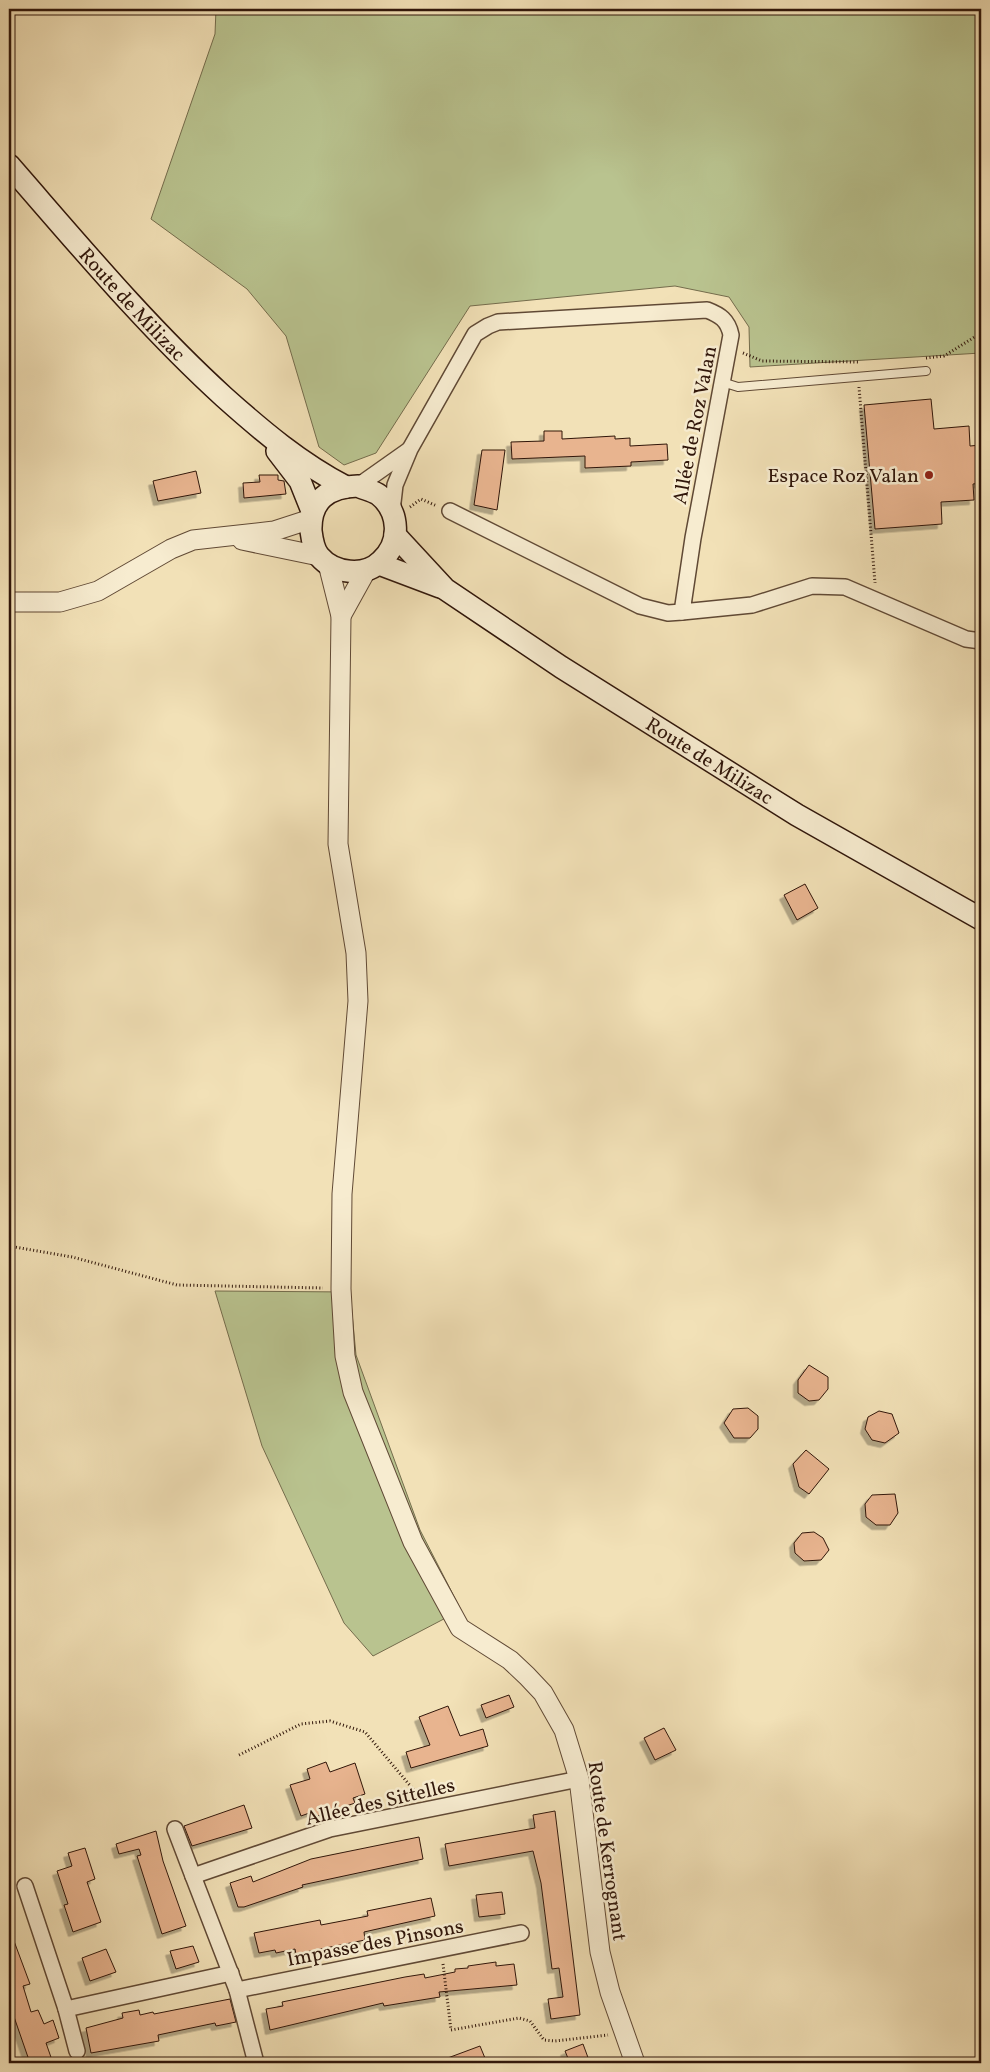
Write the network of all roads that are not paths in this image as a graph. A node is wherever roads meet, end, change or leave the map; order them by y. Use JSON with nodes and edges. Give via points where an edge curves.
{"nodes":[{"id":1,"x":9,"y":165,"type":"edge"},
{"id":2,"x":926,"y":371,"type":"dead end"},
{"id":3,"x":722,"y":382,"type":"junction"},
{"id":4,"x":265,"y":434,"type":"junction"},
{"id":5,"x":410,"y":449,"type":"junction"},
{"id":6,"x":352,"y":487,"type":"junction"},
{"id":7,"x":450,"y":510,"type":"road end"},
{"id":8,"x":312,"y":515,"type":"junction"},
{"id":9,"x":394,"y":521,"type":"junction"},
{"id":10,"x":221,"y":537,"type":"junction"},
{"id":11,"x":324,"y":560,"type":"junction"},
{"id":12,"x":373,"y":567,"type":"junction"},
{"id":13,"x":445,"y":589,"type":"junction"},
{"id":14,"x":9,"y":602,"type":"edge"},
{"id":15,"x":682,"y":612,"type":"junction"},
{"id":16,"x":340,"y":616,"type":"junction"},
{"id":17,"x":981,"y":641,"type":"edge"},
{"id":18,"x":981,"y":919,"type":"edge"},
{"id":19,"x":579,"y":1780,"type":"junction"},
{"id":20,"x":175,"y":1828,"type":"dead end"},
{"id":21,"x":193,"y":1876,"type":"junction"},
{"id":22,"x":25,"y":1886,"type":"dead end"},
{"id":23,"x":521,"y":1933,"type":"dead end"},
{"id":24,"x":231,"y":1973,"type":"junction"},
{"id":25,"x":237,"y":1990,"type":"junction"},
{"id":26,"x":66,"y":2009,"type":"junction"},
{"id":27,"x":77,"y":2051,"type":"dead end"},
{"id":28,"x":256,"y":2063,"type":"edge"},
{"id":29,"x":635,"y":2063,"type":"edge"}],
"edges":[{"from":1,"to":4,"type":"main road","name":"Route de Milizac","via":[[181,358]]},
{"from":2,"to":3,"type":"lane","via":[[738,387]]},
{"from":3,"to":5,"type":"street","name":"Allée de Roz Valan","via":[[730,344],[729,325],[720,315],[707,310],[498,322],[475,334]]},
{"from":3,"to":15,"type":"street","name":"Allée de Roz Valan"},
{"from":4,"to":6,"type":"main road","name":"Route de Milizac","via":[[318,472]]},
{"from":4,"to":8,"type":"main road","name":"Route de Milizac","via":[[300,481]]},
{"from":5,"to":6,"type":"street","name":"Allée de Roz Valan"},
{"from":5,"to":9,"type":"street","name":"Allée de Roz Valan","via":[[395,485]]},
{"from":6,"to":8,"type":"main road","via":[[323,496]]},
{"from":6,"to":9,"type":"main road","via":[[378,494]]},
{"from":7,"to":15,"type":"street","via":[[640,606],[668,613]]},
{"from":8,"to":10,"type":"street","via":[[274,531]]},
{"from":8,"to":11,"type":"main road","via":[[312,539]]},
{"from":9,"to":12,"type":"main road","via":[[388,555]]},
{"from":9,"to":13,"type":"main road","name":"Route de Milizac"},
{"from":10,"to":11,"type":"street"},
{"from":10,"to":14,"type":"street","via":[[193,540],[171,549],[98,591],[60,602]]},
{"from":11,"to":12,"type":"main road","via":[[342,570],[355,572]]},
{"from":11,"to":16,"type":"street"},
{"from":12,"to":13,"type":"main road","name":"Route de Milizac"},
{"from":12,"to":16,"type":"street"},
{"from":13,"to":18,"type":"main road","name":"Route de Milizac","via":[[694,753]]},
{"from":15,"to":17,"type":"street","via":[[752,605],[812,586],[846,587],[966,639]]},
{"from":16,"to":19,"type":"street","name":"Route de Kerrognant","via":[[338,844],[356,953],[358,1002],[342,1194],[341,1289],[345,1356],[353,1392],[412,1542],[460,1628],[510,1660],[543,1693],[564,1730]]},
{"from":19,"to":21,"type":"street","name":"Allée des Sittelles","via":[[330,1828]]},
{"from":19,"to":29,"type":"street","name":"Route de Kerrognant","via":[[600,1952]]},
{"from":20,"to":21,"type":"street"},
{"from":21,"to":24,"type":"street"},
{"from":22,"to":26,"type":"street"},
{"from":23,"to":25,"type":"street","name":"Impasse des Pinsons"},
{"from":24,"to":25,"type":"street"},
{"from":24,"to":26,"type":"street"},
{"from":25,"to":28,"type":"street"},
{"from":26,"to":27,"type":"street"}]}
